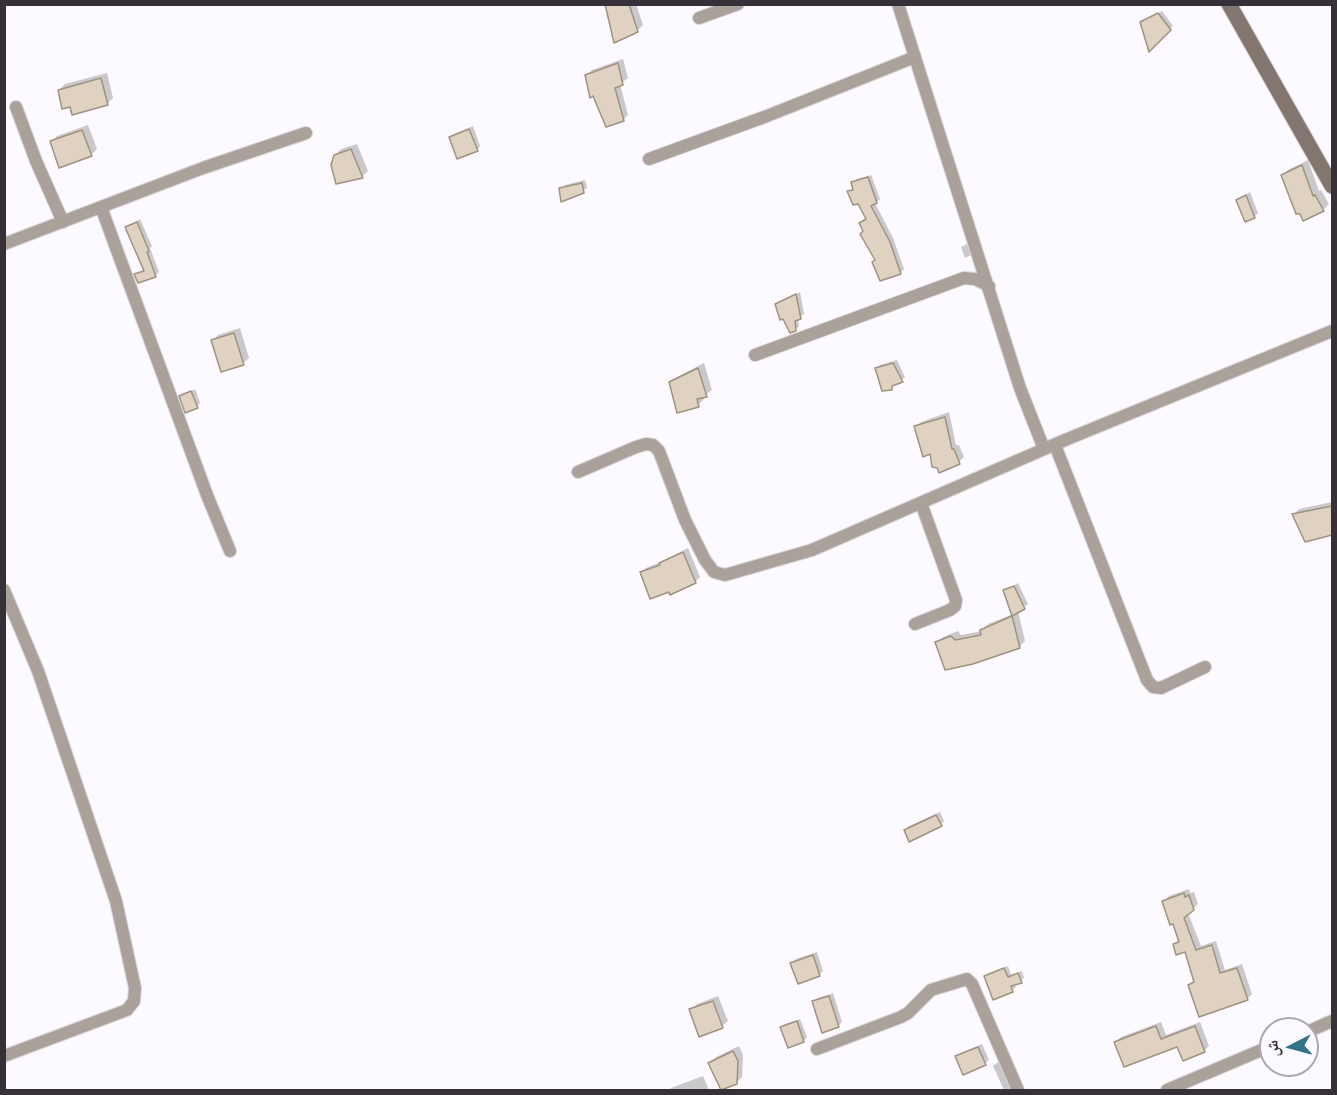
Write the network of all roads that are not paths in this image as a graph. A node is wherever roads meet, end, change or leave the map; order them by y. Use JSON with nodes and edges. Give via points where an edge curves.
{"nodes":[{"id":1,"x":738,"y":4,"type":"edge"},
{"id":2,"x":898,"y":4,"type":"edge"},
{"id":3,"x":1229,"y":4,"type":"edge"},
{"id":4,"x":699,"y":18,"type":"dead end"},
{"id":5,"x":915,"y":57,"type":"junction"},
{"id":6,"x":16,"y":107,"type":"dead end"},
{"id":7,"x":306,"y":133,"type":"dead end"},
{"id":8,"x":649,"y":159,"type":"dead end"},
{"id":9,"x":1332,"y":186,"type":"edge"},
{"id":10,"x":100,"y":207,"type":"junction"},
{"id":11,"x":63,"y":222,"type":"junction"},
{"id":12,"x":4,"y":244,"type":"edge"},
{"id":13,"x":989,"y":286,"type":"junction"},
{"id":14,"x":1332,"y":331,"type":"edge"},
{"id":15,"x":755,"y":356,"type":"dead end"},
{"id":16,"x":1050,"y":447,"type":"junction"},
{"id":17,"x":578,"y":472,"type":"dead end"},
{"id":18,"x":921,"y":502,"type":"junction"},
{"id":19,"x":230,"y":551,"type":"dead end"},
{"id":20,"x":4,"y":590,"type":"edge"},
{"id":21,"x":915,"y":624,"type":"dead end"},
{"id":22,"x":1205,"y":668,"type":"dead end"},
{"id":23,"x":817,"y":1049,"type":"dead end"},
{"id":24,"x":1259,"y":1051,"type":"edge"},
{"id":25,"x":4,"y":1056,"type":"edge"},
{"id":26,"x":1018,"y":1090,"type":"edge"},
{"id":27,"x":1167,"y":1090,"type":"edge"}],
"edges":[{"from":1,"to":4,"type":"street"},
{"from":2,"to":5,"type":"street"},
{"from":3,"to":9,"type":"main road"},
{"from":5,"to":8,"type":"street"},
{"from":5,"to":13,"type":"street"},
{"from":6,"to":11,"type":"street"},
{"from":7,"to":10,"type":"street"},
{"from":10,"to":11,"type":"street"},
{"from":10,"to":19,"type":"street"},
{"from":11,"to":12,"type":"street"},
{"from":13,"to":15,"type":"street","via":[[964,278]]},
{"from":13,"to":16,"type":"street","via":[[1020,388]]},
{"from":14,"to":16,"type":"street"},
{"from":16,"to":18,"type":"street"},
{"from":16,"to":22,"type":"street","via":[[1147,680],[1153,687],[1161,688]]},
{"from":17,"to":18,"type":"street","via":[[636,447],[653,445],[660,451],[685,520],[705,560],[714,572],[725,575],[812,550]]},
{"from":18,"to":21,"type":"street","via":[[956,600],[950,610]]},
{"from":20,"to":25,"type":"street","via":[[38,671],[116,901],[135,988],[128,1010]]},
{"from":23,"to":26,"type":"street","via":[[901,1017],[931,990],[967,979]]},
{"from":24,"to":27,"type":"street"}]}
